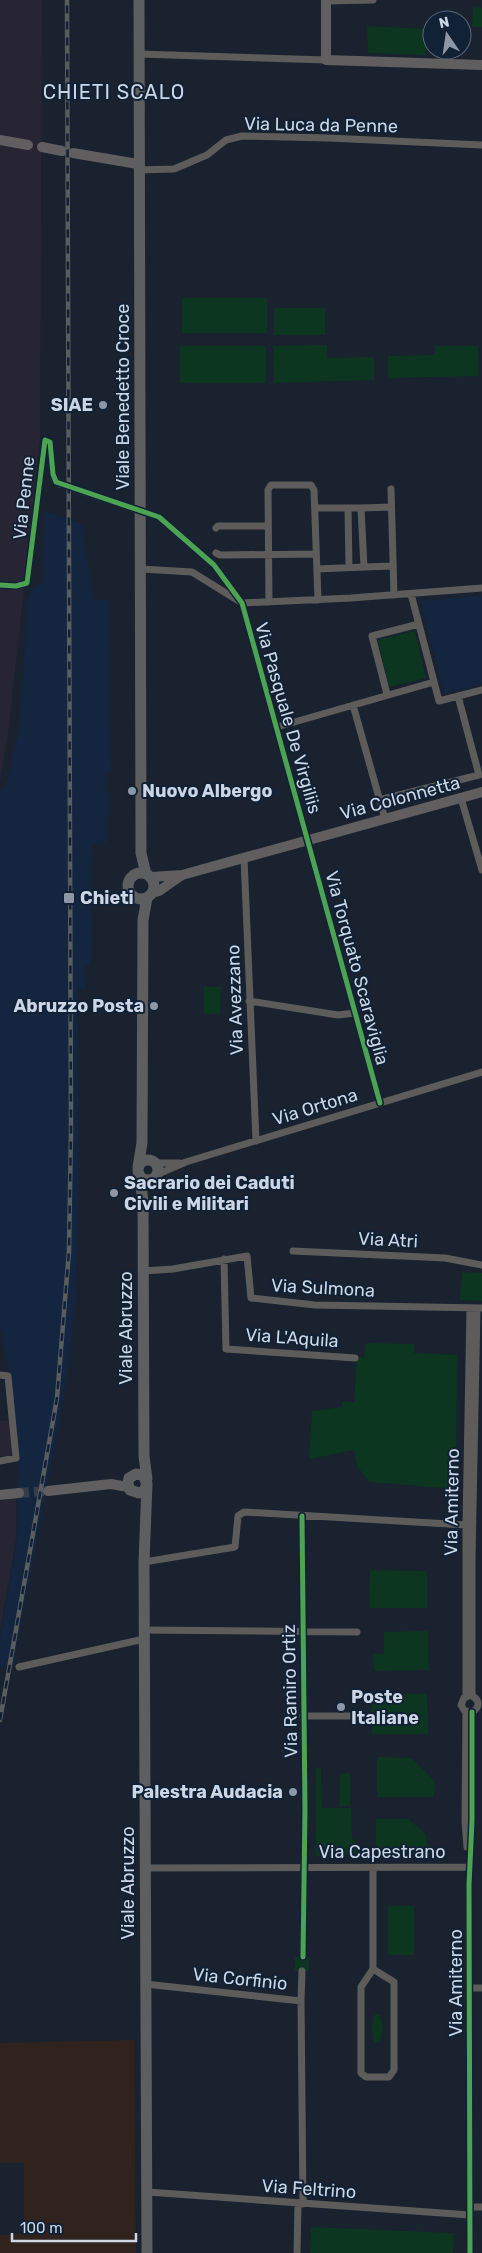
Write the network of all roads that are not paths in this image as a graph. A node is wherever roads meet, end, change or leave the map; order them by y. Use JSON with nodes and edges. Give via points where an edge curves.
{"nodes":[{"id":1,"x":139,"y":0,"type":"edge"},
{"id":2,"x":326,"y":0,"type":"edge"},
{"id":3,"x":373,"y":0,"type":"edge"},
{"id":4,"x":139,"y":54,"type":"junction"},
{"id":5,"x":326,"y":60,"type":"junction"},
{"id":6,"x":482,"y":65,"type":"edge"},
{"id":7,"x":0,"y":140,"type":"edge"},
{"id":8,"x":28,"y":145,"type":"dead end"},
{"id":9,"x":482,"y":145,"type":"edge"},
{"id":10,"x":42,"y":148,"type":"dead end"},
{"id":11,"x":138,"y":167,"type":"junction"},
{"id":12,"x":60,"y":484,"type":"dead end"},
{"id":13,"x":391,"y":489,"type":"dead end"},
{"id":14,"x":81,"y":491,"type":"tunnel mouth"},
{"id":15,"x":392,"y":507,"type":"junction"},
{"id":16,"x":316,"y":508,"type":"junction"},
{"id":17,"x":361,"y":508,"type":"junction"},
{"id":18,"x":348,"y":509,"type":"junction"},
{"id":19,"x":141,"y":510,"type":"junction"},
{"id":20,"x":268,"y":526,"type":"junction"},
{"id":21,"x":216,"y":528,"type":"dead end"},
{"id":22,"x":216,"y":553,"type":"dead end"},
{"id":23,"x":269,"y":554,"type":"junction"},
{"id":24,"x":316,"y":554,"type":"junction"},
{"id":25,"x":364,"y":566,"type":"junction"},
{"id":26,"x":393,"y":566,"type":"junction"},
{"id":27,"x":349,"y":567,"type":"junction"},
{"id":28,"x":141,"y":569,"type":"junction"},
{"id":29,"x":317,"y":569,"type":"junction"},
{"id":30,"x":0,"y":586,"type":"edge"},
{"id":31,"x":482,"y":588,"type":"edge"},
{"id":32,"x":411,"y":594,"type":"junction"},
{"id":33,"x":394,"y":595,"type":"junction"},
{"id":34,"x":318,"y":600,"type":"junction"},
{"id":35,"x":269,"y":602,"type":"junction"},
{"id":36,"x":242,"y":603,"type":"junction"},
{"id":37,"x":419,"y":624,"type":"junction"},
{"id":38,"x":434,"y":682,"type":"junction"},
{"id":39,"x":482,"y":690,"type":"edge"},
{"id":40,"x":388,"y":694,"type":"junction"},
{"id":41,"x":458,"y":696,"type":"junction"},
{"id":42,"x":353,"y":705,"type":"junction"},
{"id":43,"x":276,"y":727,"type":"junction"},
{"id":44,"x":482,"y":792,"type":"edge"},
{"id":45,"x":462,"y":798,"type":"junction"},
{"id":46,"x":379,"y":800,"type":"junction"},
{"id":47,"x":385,"y":819,"type":"junction"},
{"id":48,"x":308,"y":841,"type":"junction"},
{"id":49,"x":244,"y":858,"type":"junction"},
{"id":50,"x":482,"y":870,"type":"edge"},
{"id":51,"x":142,"y":875,"type":"junction"},
{"id":52,"x":182,"y":875,"type":"junction"},
{"id":53,"x":142,"y":897,"type":"junction"},
{"id":54,"x":249,"y":1001,"type":"junction"},
{"id":55,"x":355,"y":1013,"type":"junction"},
{"id":56,"x":482,"y":1072,"type":"edge"},
{"id":57,"x":380,"y":1103,"type":"junction"},
{"id":58,"x":256,"y":1141,"type":"junction"},
{"id":59,"x":186,"y":1162,"type":"junction"},
{"id":60,"x":148,"y":1170,"type":"junction"},
{"id":61,"x":292,"y":1251,"type":"dead end"},
{"id":62,"x":224,"y":1259,"type":"junction"},
{"id":63,"x":482,"y":1265,"type":"edge"},
{"id":64,"x":143,"y":1271,"type":"junction"},
{"id":65,"x":476,"y":1308,"type":"edge"},
{"id":66,"x":355,"y":1358,"type":"dead end"},
{"id":67,"x":0,"y":1375,"type":"edge"},
{"id":68,"x":144,"y":1456,"type":"junction"},
{"id":69,"x":0,"y":1461,"type":"edge"},
{"id":70,"x":147,"y":1482,"type":"junction"},
{"id":71,"x":132,"y":1483,"type":"junction"},
{"id":72,"x":48,"y":1490,"type":"tunnel mouth"},
{"id":73,"x":18,"y":1494,"type":"tunnel mouth"},
{"id":74,"x":0,"y":1495,"type":"edge"},
{"id":75,"x":145,"y":1513,"type":"junction"},
{"id":76,"x":302,"y":1516,"type":"junction"},
{"id":77,"x":469,"y":1525,"type":"junction"},
{"id":78,"x":482,"y":1525,"type":"edge"},
{"id":79,"x":144,"y":1562,"type":"junction"},
{"id":80,"x":303,"y":1632,"type":"junction"},
{"id":81,"x":356,"y":1632,"type":"dead end"},
{"id":82,"x":144,"y":1634,"type":"junction"},
{"id":83,"x":18,"y":1667,"type":"dead end"},
{"id":84,"x":469,"y":1696,"type":"junction"},
{"id":85,"x":480,"y":1704,"type":"edge"},
{"id":86,"x":469,"y":1712,"type":"junction"},
{"id":87,"x":304,"y":1716,"type":"junction"},
{"id":88,"x":362,"y":1716,"type":"dead end"},
{"id":89,"x":305,"y":1866,"type":"junction"},
{"id":90,"x":373,"y":1867,"type":"junction"},
{"id":91,"x":469,"y":1867,"type":"junction"},
{"id":92,"x":145,"y":1868,"type":"junction"},
{"id":93,"x":303,"y":1956,"type":"dead end"},
{"id":94,"x":373,"y":1969,"type":"junction"},
{"id":95,"x":302,"y":1970,"type":"dead end"},
{"id":96,"x":145,"y":1984,"type":"junction"},
{"id":97,"x":469,"y":1988,"type":"junction"},
{"id":98,"x":482,"y":1988,"type":"edge"},
{"id":99,"x":301,"y":2001,"type":"junction"},
{"id":100,"x":147,"y":2192,"type":"junction"},
{"id":101,"x":300,"y":2204,"type":"junction"},
{"id":102,"x":482,"y":2207,"type":"edge"},
{"id":103,"x":470,"y":2211,"type":"junction"},
{"id":104,"x":147,"y":2253,"type":"edge"},
{"id":105,"x":297,"y":2253,"type":"edge"},
{"id":106,"x":470,"y":2253,"type":"edge"}],
"edges":[{"from":1,"to":4,"type":"main road","name":"Viale Benedetto Croce"},
{"from":2,"to":3,"type":"street"},
{"from":2,"to":5,"type":"street"},
{"from":4,"to":5,"type":"street"},
{"from":4,"to":11,"type":"main road","name":"Viale Benedetto Croce"},
{"from":5,"to":6,"type":"street"},
{"from":7,"to":8,"type":"street"},
{"from":9,"to":11,"type":"street","name":"Via Luca da Penne","via":[[242,136],[226,140],[207,155],[174,169]]},
{"from":10,"to":11,"type":"street"},
{"from":11,"to":19,"type":"main road","name":"Viale Benedetto Croce"},
{"from":12,"to":30,"type":"street","name":"Via Penne","via":[[53,474],[50,442],[45,440],[27,583]]},
{"from":13,"to":15,"type":"street"},
{"from":14,"to":19,"type":"street"},
{"from":15,"to":17,"type":"street"},
{"from":15,"to":26,"type":"street"},
{"from":16,"to":18,"type":"street"},
{"from":16,"to":20,"type":"street","via":[[311,485],[271,486],[268,490]]},
{"from":16,"to":24,"type":"street"},
{"from":17,"to":18,"type":"street"},
{"from":17,"to":25,"type":"street"},
{"from":18,"to":27,"type":"street"},
{"from":19,"to":28,"type":"main road","name":"Viale Benedetto Croce"},
{"from":19,"to":36,"type":"street","name":"Via Pasquale De Virgiliis","via":[[159,517],[203,554]]},
{"from":20,"to":21,"type":"street"},
{"from":20,"to":23,"type":"street"},
{"from":22,"to":23,"type":"street"},
{"from":23,"to":24,"type":"street"},
{"from":23,"to":35,"type":"street"},
{"from":24,"to":29,"type":"street"},
{"from":25,"to":26,"type":"street"},
{"from":25,"to":27,"type":"street"},
{"from":26,"to":33,"type":"street"},
{"from":27,"to":29,"type":"street"},
{"from":28,"to":36,"type":"street","via":[[192,572]]},
{"from":28,"to":51,"type":"main road","name":"Viale Benedetto Croce"},
{"from":29,"to":34,"type":"street"},
{"from":31,"to":32,"type":"street"},
{"from":32,"to":33,"type":"street"},
{"from":32,"to":37,"type":"street"},
{"from":33,"to":34,"type":"street"},
{"from":34,"to":35,"type":"street"},
{"from":35,"to":36,"type":"street"},
{"from":36,"to":43,"type":"street","name":"Via Pasquale De Virgiliis"},
{"from":37,"to":38,"type":"street"},
{"from":37,"to":40,"type":"street","via":[[372,636]]},
{"from":38,"to":40,"type":"street"},
{"from":38,"to":41,"type":"street","via":[[439,701]]},
{"from":39,"to":41,"type":"street"},
{"from":40,"to":42,"type":"street"},
{"from":41,"to":46,"type":"street","via":[[479,775]]},
{"from":42,"to":43,"type":"street"},
{"from":42,"to":46,"type":"street"},
{"from":43,"to":48,"type":"street","name":"Via Pasquale De Virgiliis"},
{"from":44,"to":45,"type":"street","name":"Via Colonnetta"},
{"from":45,"to":47,"type":"street","name":"Via Colonnetta"},
{"from":45,"to":50,"type":"street"},
{"from":46,"to":47,"type":"street"},
{"from":47,"to":48,"type":"street","name":"Via Colonnetta"},
{"from":48,"to":49,"type":"street","name":"Via Colonnetta"},
{"from":48,"to":55,"type":"street","name":"Via Torquato Scaraviglia"},
{"from":49,"to":52,"type":"street","name":"Via Colonnetta"},
{"from":49,"to":54,"type":"street","name":"Via Avezzano"},
{"from":51,"to":52,"type":"street"},
{"from":51,"to":53,"type":"main road","via":[[154,883]]},
{"from":51,"to":53,"type":"main road","via":[[129,880],[128,886],[130,893]]},
{"from":52,"to":53,"type":"street","via":[[159,891]]},
{"from":53,"to":60,"type":"main road","name":"Viale Abruzzo","via":[[142,1143]]},
{"from":54,"to":55,"type":"street","via":[[338,1016]]},
{"from":54,"to":58,"type":"street","name":"Via Avezzano"},
{"from":55,"to":57,"type":"street","name":"Via Torquato Scaraviglia"},
{"from":56,"to":57,"type":"street","name":"Via Ortona"},
{"from":57,"to":58,"type":"street","name":"Via Ortona"},
{"from":58,"to":59,"type":"street","name":"Via Ortona"},
{"from":59,"to":60,"type":"street","name":"Via Ortona"},
{"from":59,"to":60,"type":"street","name":"Via Ortona"},
{"from":60,"to":64,"type":"main road","name":"Viale Abruzzo","via":[[143,1200]]},
{"from":61,"to":63,"type":"street","name":"Via Atri","via":[[445,1258]]},
{"from":62,"to":64,"type":"street","name":"Via Sulmona"},
{"from":62,"to":65,"type":"street","name":"Via Sulmona","via":[[247,1256],[251,1298],[315,1305]]},
{"from":62,"to":66,"type":"street","name":"Via L'Aquila","via":[[226,1349]]},
{"from":64,"to":68,"type":"main road","name":"Viale Abruzzo"},
{"from":65,"to":77,"type":"street","name":"Via Amiterno"},
{"from":67,"to":69,"type":"street","via":[[8,1376],[16,1458]]},
{"from":68,"to":70,"type":"main road","name":"Viale Abruzzo"},
{"from":68,"to":71,"type":"main road","name":"Viale Abruzzo"},
{"from":70,"to":71,"type":"main road","via":[[143,1475]]},
{"from":70,"to":71,"type":"main road","via":[[144,1491]]},
{"from":70,"to":75,"type":"main road","name":"Viale Abruzzo"},
{"from":71,"to":72,"type":"street"},
{"from":71,"to":75,"type":"main road","name":"Viale Abruzzo"},
{"from":73,"to":74,"type":"street"},
{"from":75,"to":79,"type":"main road","name":"Viale Abruzzo"},
{"from":76,"to":77,"type":"street"},
{"from":76,"to":79,"type":"street","via":[[244,1512],[238,1516],[234,1547]]},
{"from":76,"to":80,"type":"street","name":"Via Ramiro Ortiz"},
{"from":77,"to":78,"type":"street"},
{"from":77,"to":84,"type":"street","name":"Via Amiterno"},
{"from":79,"to":82,"type":"main road","name":"Viale Abruzzo"},
{"from":80,"to":81,"type":"street"},
{"from":80,"to":82,"type":"street"},
{"from":80,"to":87,"type":"street","name":"Via Ramiro Ortiz"},
{"from":82,"to":83,"type":"street"},
{"from":82,"to":92,"type":"main road","name":"Viale Abruzzo"},
{"from":84,"to":85,"type":"street"},
{"from":84,"to":86,"type":"street","via":[[462,1703]]},
{"from":85,"to":86,"type":"street"},
{"from":86,"to":91,"type":"street","name":"Via Amiterno","via":[[472,1821]]},
{"from":87,"to":88,"type":"street"},
{"from":87,"to":89,"type":"street","name":"Via Ramiro Ortiz"},
{"from":89,"to":90,"type":"street","name":"Via Capestrano"},
{"from":89,"to":92,"type":"street","name":"Via Capestrano"},
{"from":89,"to":93,"type":"street","name":"Via Ramiro Ortiz"},
{"from":90,"to":91,"type":"street","name":"Via Capestrano"},
{"from":90,"to":94,"type":"street"},
{"from":91,"to":97,"type":"street","name":"Via Amiterno"},
{"from":92,"to":96,"type":"main road","name":"Viale Abruzzo"},
{"from":94,"to":94,"type":"street","via":[[361,1987],[361,2073],[366,2077],[390,2077],[394,2070],[394,1982]]},
{"from":95,"to":99,"type":"street","name":"Via Corfinio"},
{"from":96,"to":99,"type":"street","name":"Via Corfinio"},
{"from":96,"to":100,"type":"main road","name":"Viale Abruzzo"},
{"from":97,"to":98,"type":"street"},
{"from":97,"to":103,"type":"street","name":"Via Amiterno"},
{"from":99,"to":101,"type":"street"},
{"from":100,"to":101,"type":"street","name":"Via Feltrino"},
{"from":100,"to":104,"type":"main road","name":"Viale Abruzzo"},
{"from":101,"to":103,"type":"street","name":"Via Feltrino"},
{"from":101,"to":105,"type":"street"},
{"from":102,"to":103,"type":"street","name":"Via Feltrino"},
{"from":103,"to":106,"type":"street","name":"Via Amiterno"}]}
